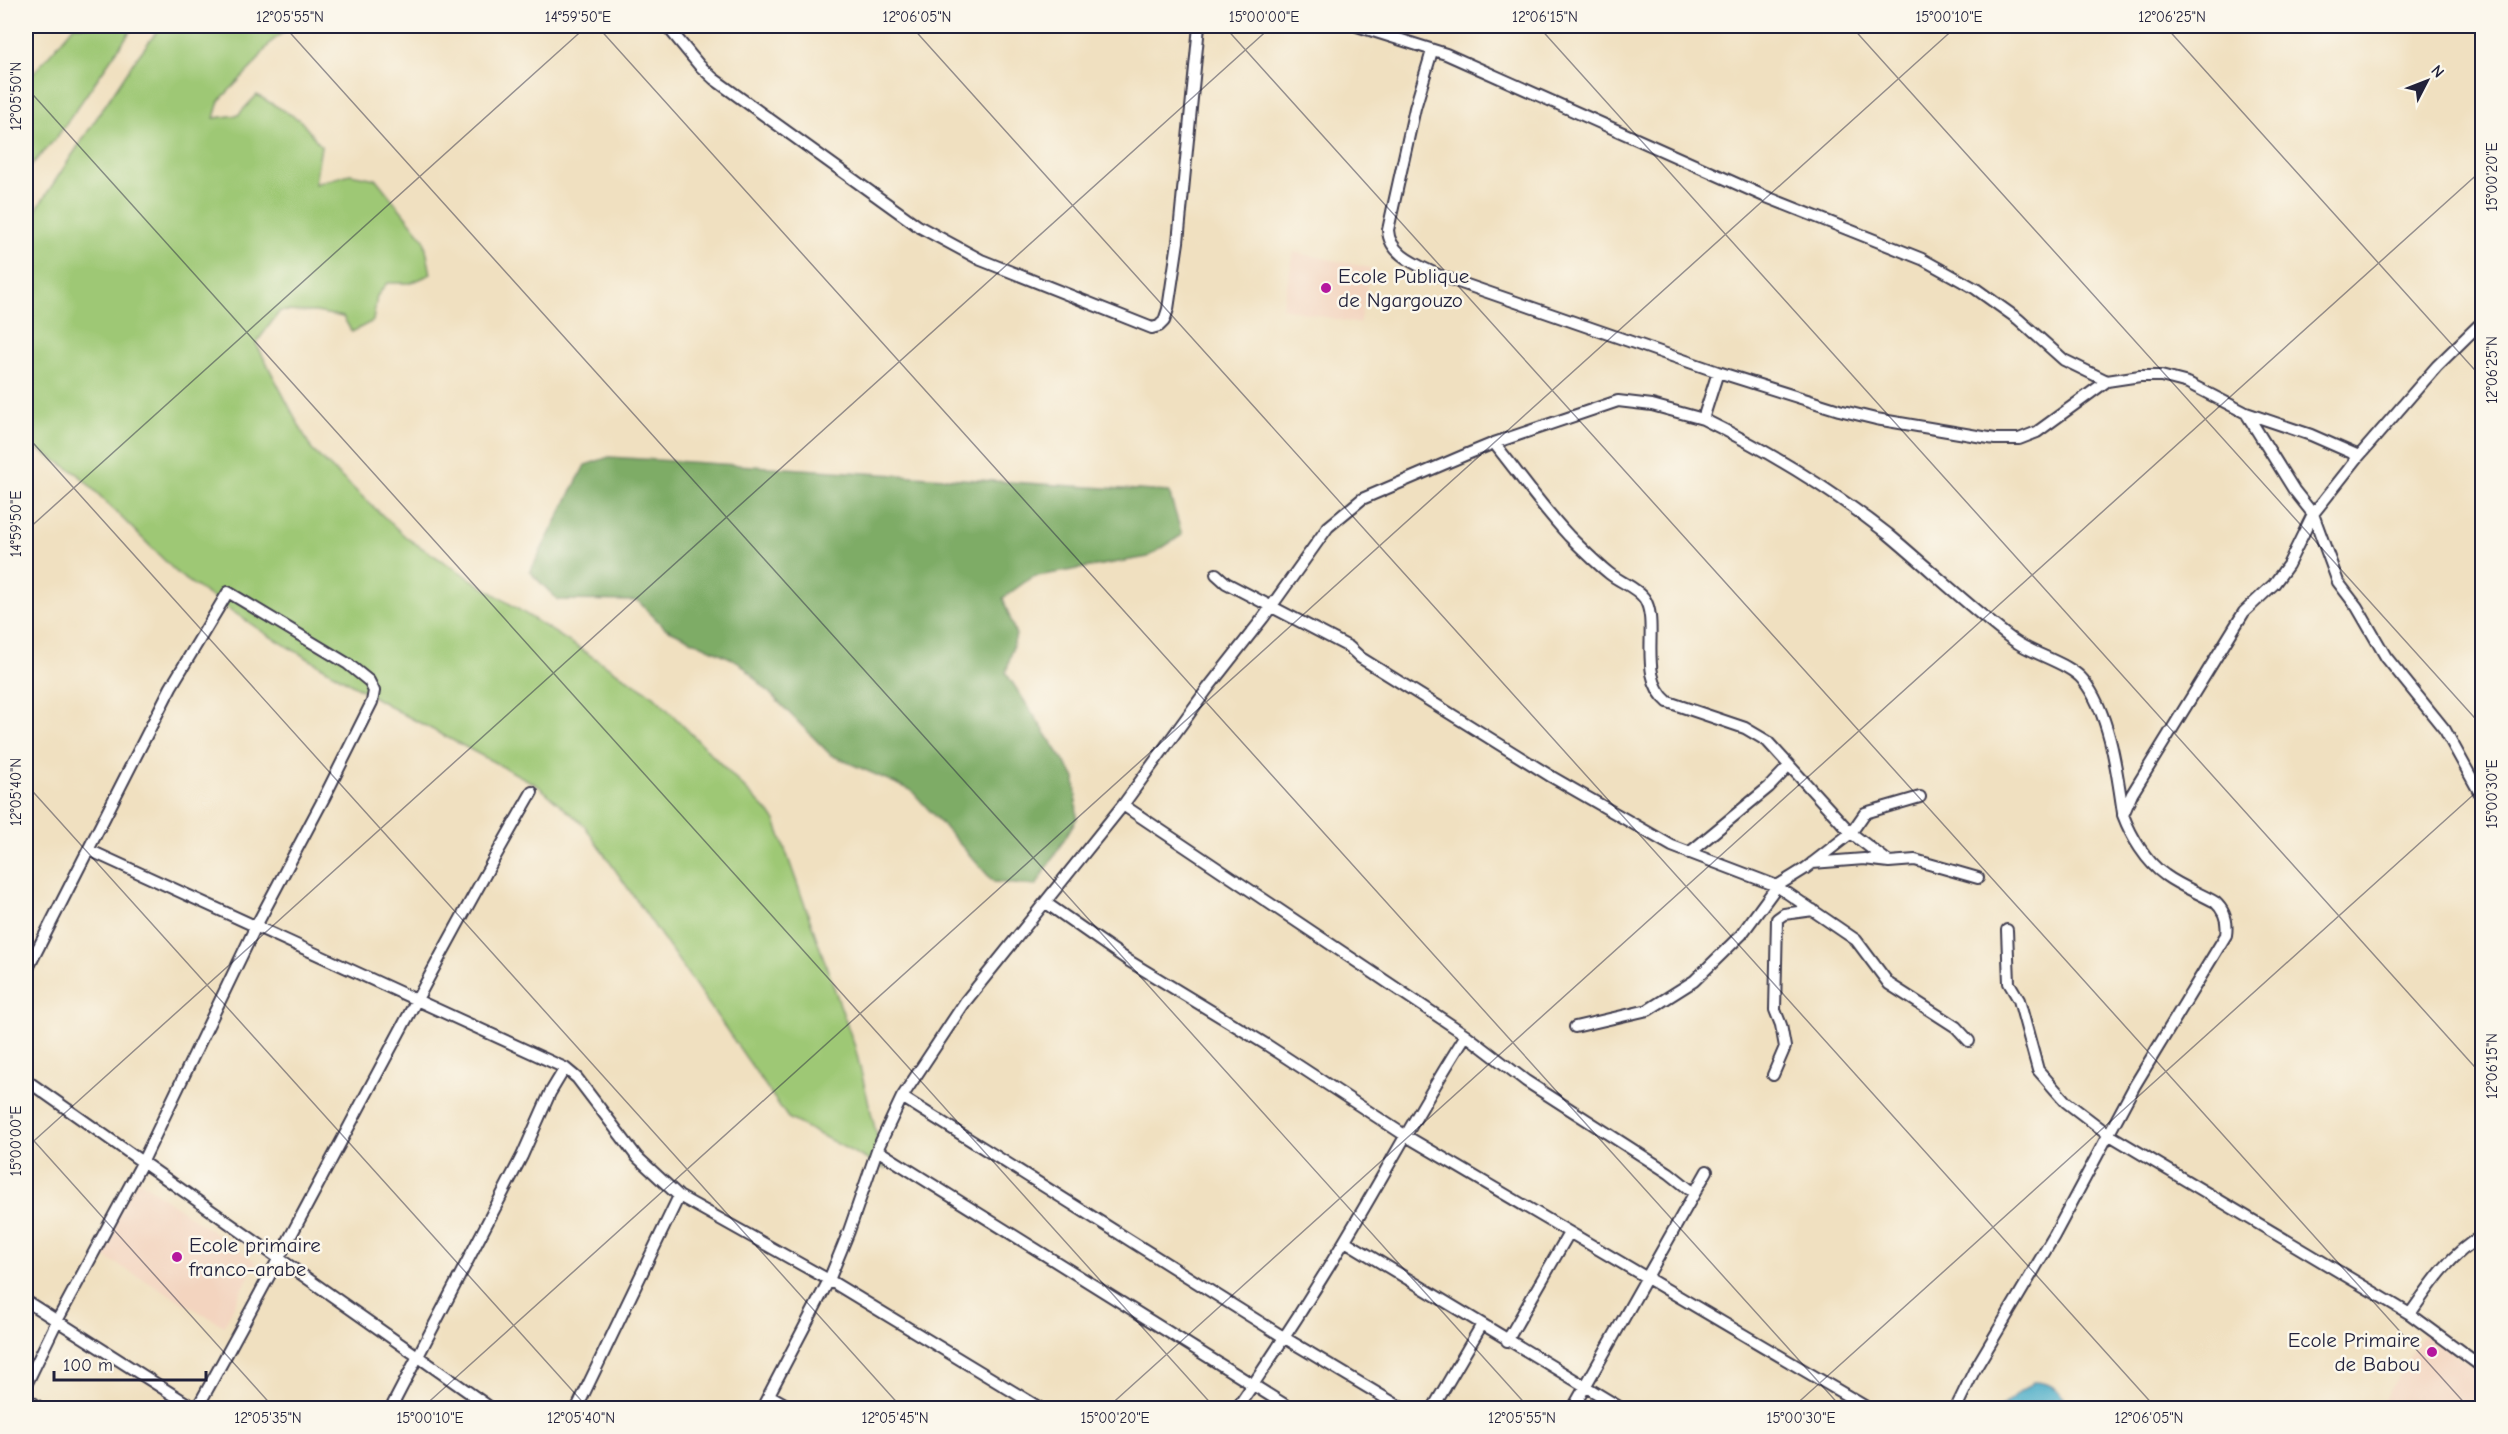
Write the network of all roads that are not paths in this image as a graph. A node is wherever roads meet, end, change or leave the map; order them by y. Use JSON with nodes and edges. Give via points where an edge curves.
{"nodes":[{"id":1,"x":667,"y":26,"type":"edge"},
{"id":2,"x":1199,"y":26,"type":"edge"},
{"id":3,"x":1357,"y":26,"type":"edge"},
{"id":4,"x":1432,"y":51,"type":"junction"},
{"id":5,"x":2482,"y":322,"type":"edge"},
{"id":6,"x":1718,"y":372,"type":"junction"},
{"id":7,"x":2107,"y":381,"type":"junction"},
{"id":8,"x":2246,"y":413,"type":"junction"},
{"id":9,"x":1703,"y":419,"type":"junction"},
{"id":10,"x":1494,"y":443,"type":"junction"},
{"id":11,"x":2359,"y":456,"type":"junction"},
{"id":12,"x":2313,"y":514,"type":"junction"},
{"id":13,"x":1216,"y":574,"type":"dead end"},
{"id":14,"x":1271,"y":607,"type":"junction"},
{"id":15,"x":1790,"y":766,"type":"junction"},
{"id":16,"x":532,"y":792,"type":"dead end"},
{"id":17,"x":1920,"y":796,"type":"dead end"},
{"id":18,"x":2482,"y":797,"type":"edge"},
{"id":19,"x":1123,"y":805,"type":"junction"},
{"id":20,"x":2124,"y":814,"type":"junction"},
{"id":21,"x":1851,"y":833,"type":"junction"},
{"id":22,"x":89,"y":850,"type":"junction"},
{"id":23,"x":1689,"y":853,"type":"junction"},
{"id":24,"x":1889,"y":862,"type":"junction"},
{"id":25,"x":1812,"y":863,"type":"junction"},
{"id":26,"x":1978,"y":878,"type":"dead end"},
{"id":27,"x":1777,"y":886,"type":"junction"},
{"id":28,"x":1046,"y":903,"type":"junction"},
{"id":29,"x":1813,"y":910,"type":"junction"},
{"id":30,"x":255,"y":928,"type":"junction"},
{"id":31,"x":2007,"y":930,"type":"dead end"},
{"id":32,"x":26,"y":972,"type":"edge"},
{"id":33,"x":416,"y":999,"type":"junction"},
{"id":34,"x":1575,"y":1027,"type":"dead end"},
{"id":35,"x":1466,"y":1035,"type":"junction"},
{"id":36,"x":1969,"y":1041,"type":"dead end"},
{"id":37,"x":565,"y":1068,"type":"junction"},
{"id":38,"x":1773,"y":1075,"type":"dead end"},
{"id":39,"x":26,"y":1080,"type":"edge"},
{"id":40,"x":902,"y":1096,"type":"junction"},
{"id":41,"x":2108,"y":1134,"type":"junction"},
{"id":42,"x":1406,"y":1136,"type":"junction"},
{"id":43,"x":877,"y":1150,"type":"junction"},
{"id":44,"x":142,"y":1163,"type":"junction"},
{"id":45,"x":1707,"y":1171,"type":"dead end"},
{"id":46,"x":1694,"y":1193,"type":"junction"},
{"id":47,"x":679,"y":1196,"type":"junction"},
{"id":48,"x":1569,"y":1233,"type":"junction"},
{"id":49,"x":2482,"y":1236,"type":"edge"},
{"id":50,"x":1345,"y":1241,"type":"junction"},
{"id":51,"x":280,"y":1259,"type":"junction"},
{"id":52,"x":1647,"y":1279,"type":"junction"},
{"id":53,"x":829,"y":1280,"type":"junction"},
{"id":54,"x":26,"y":1301,"type":"edge"},
{"id":55,"x":2410,"y":1314,"type":"junction"},
{"id":56,"x":57,"y":1321,"type":"junction"},
{"id":57,"x":1481,"y":1326,"type":"junction"},
{"id":58,"x":1285,"y":1338,"type":"junction"},
{"id":59,"x":1507,"y":1341,"type":"junction"},
{"id":60,"x":417,"y":1357,"type":"junction"},
{"id":61,"x":2482,"y":1368,"type":"edge"},
{"id":62,"x":26,"y":1384,"type":"edge"},
{"id":63,"x":1253,"y":1385,"type":"junction"},
{"id":64,"x":1585,"y":1387,"type":"junction"},
{"id":65,"x":769,"y":1395,"type":"junction"},
{"id":66,"x":26,"y":1398,"type":"edge"},
{"id":67,"x":40,"y":1408,"type":"edge"},
{"id":68,"x":196,"y":1408,"type":"edge"},
{"id":69,"x":391,"y":1408,"type":"edge"},
{"id":70,"x":491,"y":1408,"type":"edge"},
{"id":71,"x":577,"y":1408,"type":"edge"},
{"id":72,"x":762,"y":1408,"type":"edge"},
{"id":73,"x":792,"y":1408,"type":"edge"},
{"id":74,"x":1040,"y":1408,"type":"edge"},
{"id":75,"x":1237,"y":1408,"type":"edge"},
{"id":76,"x":1290,"y":1408,"type":"edge"},
{"id":77,"x":1402,"y":1408,"type":"edge"},
{"id":78,"x":1432,"y":1408,"type":"edge"},
{"id":79,"x":1573,"y":1408,"type":"edge"},
{"id":80,"x":1621,"y":1408,"type":"edge"},
{"id":81,"x":1868,"y":1408,"type":"edge"},
{"id":82,"x":1956,"y":1408,"type":"edge"}],
"edges":[{"from":1,"to":2,"type":"street","via":[[714,79],[918,226],[981,260],[1152,328],[1164,321],[1168,309]]},
{"from":3,"to":4,"type":"street"},
{"from":4,"to":6,"type":"street","via":[[1388,230],[1388,241],[1395,250],[1438,275]]},
{"from":4,"to":7,"type":"street","via":[[1764,196],[1922,260],[1976,289],[2064,360]]},
{"from":5,"to":11,"type":"street"},
{"from":6,"to":7,"type":"street","via":[[1876,419],[1995,439],[2019,439],[2037,432]]},
{"from":6,"to":9,"type":"street"},
{"from":7,"to":8,"type":"street","via":[[2161,376],[2187,383]]},
{"from":8,"to":11,"type":"street"},
{"from":8,"to":12,"type":"street"},
{"from":9,"to":10,"type":"street","via":[[1652,405],[1618,401]]},
{"from":9,"to":20,"type":"street","via":[[1752,443],[1818,484],[1887,534],[2014,641],[2082,678],[2116,759]]},
{"from":10,"to":14,"type":"street","via":[[1362,500],[1328,526]]},
{"from":10,"to":15,"type":"street","via":[[1569,536],[1610,574],[1644,598],[1658,694],[1668,702],[1745,729],[1767,741]]},
{"from":11,"to":12,"type":"street"},
{"from":12,"to":18,"type":"street","via":[[2337,582],[2357,607],[2386,657],[2445,730]]},
{"from":12,"to":20,"type":"street","via":[[2288,565],[2244,612],[2132,794]]},
{"from":13,"to":14,"type":"street"},
{"from":14,"to":19,"type":"street"},
{"from":14,"to":23,"type":"street","via":[[1349,647],[1551,777]]},
{"from":15,"to":21,"type":"street"},
{"from":15,"to":23,"type":"street"},
{"from":16,"to":33,"type":"street"},
{"from":17,"to":21,"type":"street","via":[[1865,813]]},
{"from":19,"to":28,"type":"street"},
{"from":19,"to":35,"type":"street"},
{"from":20,"to":41,"type":"street","via":[[2128,829],[2153,863],[2165,875],[2215,902],[2228,926]]},
{"from":21,"to":24,"type":"street"},
{"from":21,"to":25,"type":"street"},
{"from":22,"to":30,"type":"street"},
{"from":22,"to":30,"type":"street","via":[[171,687],[228,592],[348,664],[369,681],[374,691],[340,767]]},
{"from":22,"to":32,"type":"street"},
{"from":23,"to":27,"type":"street"},
{"from":24,"to":25,"type":"street","via":[[1864,859]]},
{"from":24,"to":26,"type":"street","via":[[1915,860]]},
{"from":25,"to":27,"type":"street"},
{"from":27,"to":29,"type":"street"},
{"from":27,"to":34,"type":"street","via":[[1741,935],[1694,981],[1648,1010]]},
{"from":28,"to":40,"type":"street","via":[[965,1002]]},
{"from":28,"to":42,"type":"street","via":[[1129,961]]},
{"from":29,"to":36,"type":"street","via":[[1856,940],[1889,984],[1956,1027]]},
{"from":29,"to":38,"type":"street","via":[[1784,914],[1777,919],[1775,1010],[1785,1047]]},
{"from":30,"to":33,"type":"street"},
{"from":30,"to":44,"type":"street"},
{"from":31,"to":41,"type":"street","via":[[2009,982],[2019,1000],[2038,1070],[2066,1102]]},
{"from":33,"to":37,"type":"street"},
{"from":33,"to":51,"type":"street"},
{"from":35,"to":42,"type":"street"},
{"from":35,"to":46,"type":"street","via":[[1526,1081]]},
{"from":37,"to":47,"type":"street","via":[[578,1078],[638,1157]]},
{"from":37,"to":60,"type":"street"},
{"from":39,"to":44,"type":"street"},
{"from":40,"to":43,"type":"street"},
{"from":40,"to":58,"type":"street"},
{"from":41,"to":55,"type":"street"},
{"from":41,"to":82,"type":"street"},
{"from":42,"to":48,"type":"street"},
{"from":42,"to":50,"type":"street"},
{"from":43,"to":53,"type":"street"},
{"from":43,"to":63,"type":"street"},
{"from":44,"to":51,"type":"street"},
{"from":44,"to":56,"type":"street"},
{"from":45,"to":46,"type":"street"},
{"from":46,"to":52,"type":"street"},
{"from":47,"to":53,"type":"street"},
{"from":47,"to":71,"type":"street"},
{"from":48,"to":52,"type":"street"},
{"from":48,"to":59,"type":"street"},
{"from":49,"to":55,"type":"street","via":[[2467,1244],[2431,1283]]},
{"from":50,"to":57,"type":"street"},
{"from":50,"to":58,"type":"street"},
{"from":51,"to":60,"type":"street"},
{"from":51,"to":68,"type":"street"},
{"from":52,"to":64,"type":"street"},
{"from":52,"to":81,"type":"street"},
{"from":53,"to":65,"type":"street"},
{"from":53,"to":74,"type":"street"},
{"from":54,"to":56,"type":"street"},
{"from":55,"to":61,"type":"street"},
{"from":56,"to":62,"type":"street"},
{"from":56,"to":68,"type":"street"},
{"from":57,"to":59,"type":"street"},
{"from":57,"to":78,"type":"street"},
{"from":58,"to":63,"type":"street"},
{"from":58,"to":77,"type":"street"},
{"from":59,"to":64,"type":"street"},
{"from":60,"to":69,"type":"street"},
{"from":60,"to":70,"type":"street"},
{"from":63,"to":75,"type":"street"},
{"from":63,"to":76,"type":"street"},
{"from":64,"to":79,"type":"street"},
{"from":64,"to":80,"type":"street"},
{"from":65,"to":72,"type":"street"},
{"from":65,"to":73,"type":"street"},
{"from":66,"to":67,"type":"street"}]}
